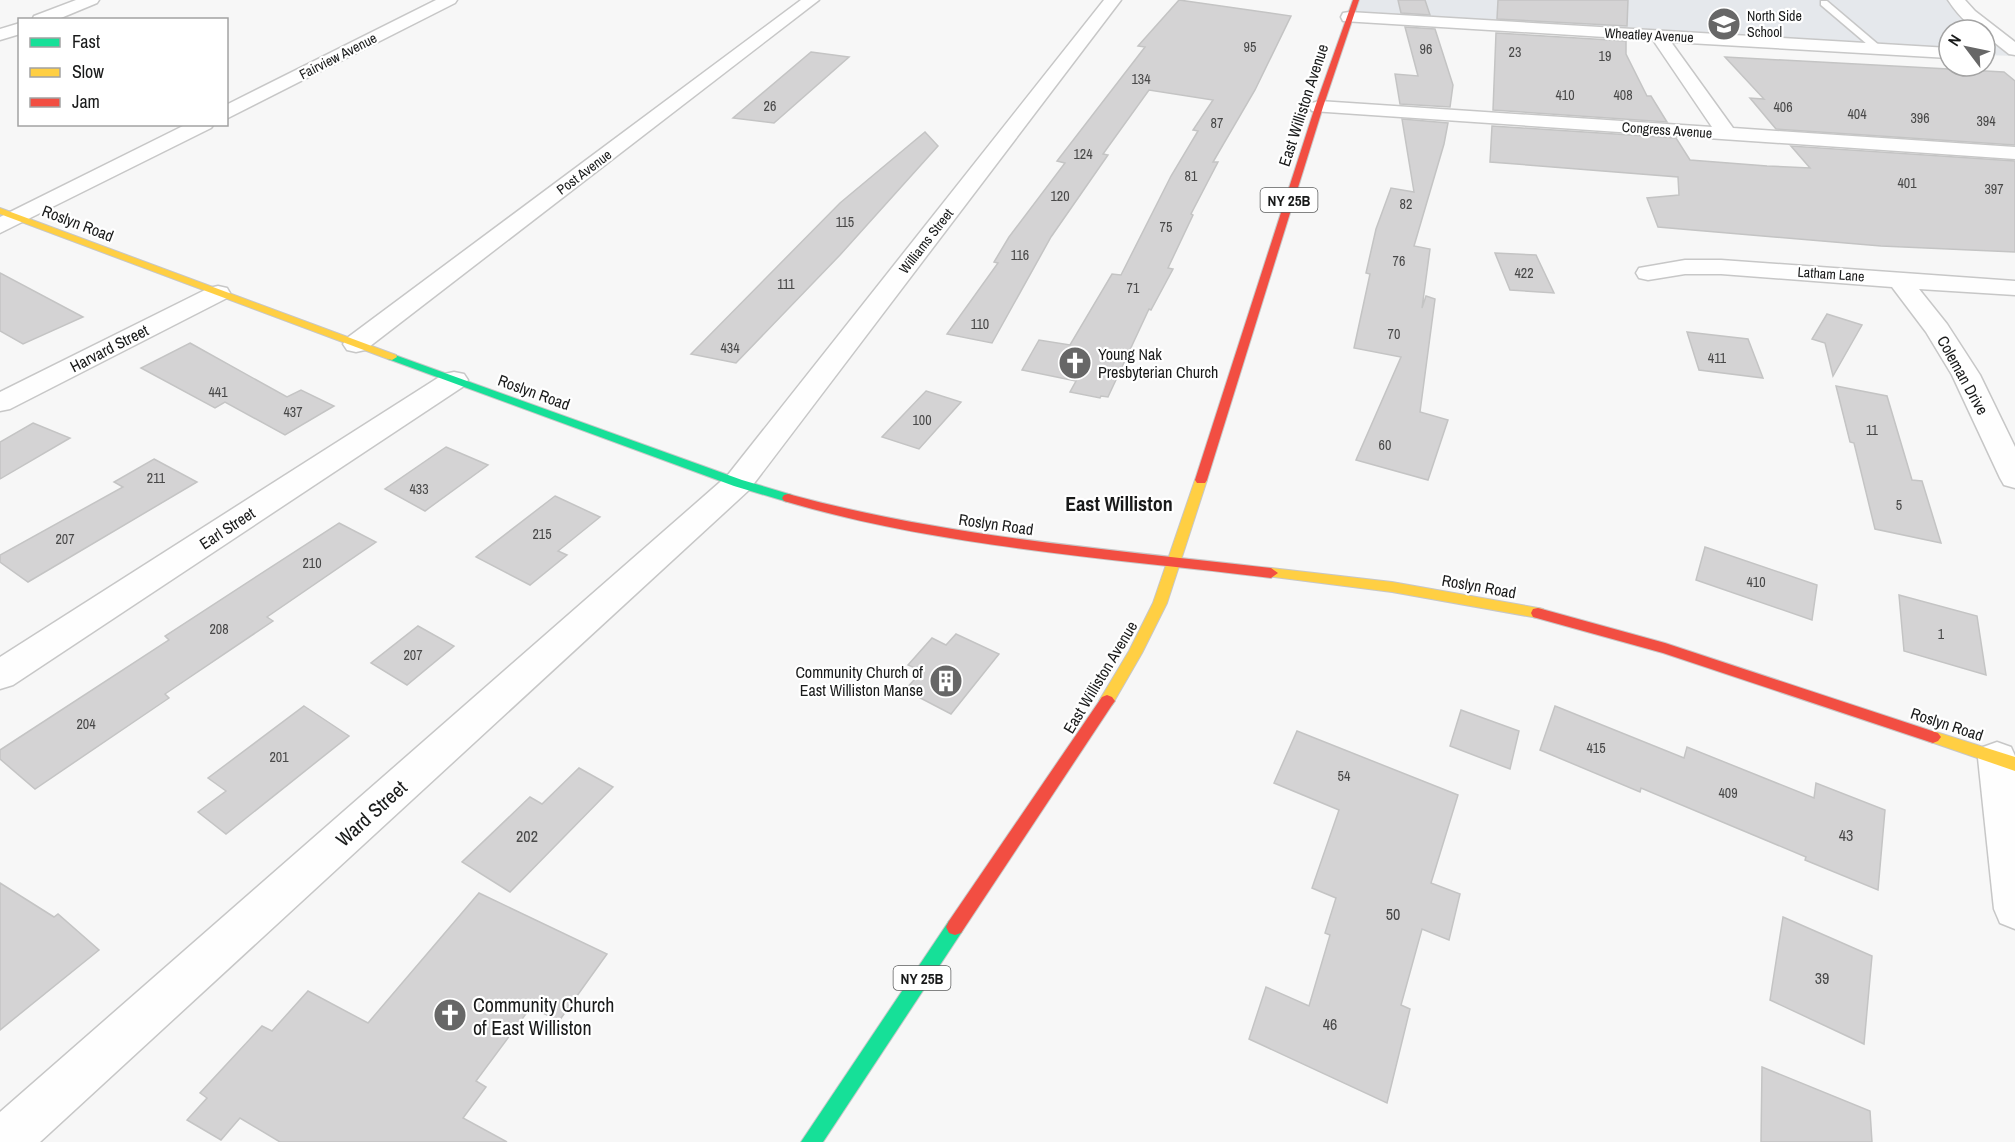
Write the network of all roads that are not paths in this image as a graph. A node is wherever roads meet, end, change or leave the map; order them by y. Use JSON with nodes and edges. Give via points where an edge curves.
{"nodes":[{"id":1,"x":91,"y":0,"type":"edge"},
{"id":2,"x":449,"y":0,"type":"edge"},
{"id":3,"x":811,"y":0,"type":"edge"},
{"id":4,"x":1113,"y":0,"type":"edge"},
{"id":5,"x":1334,"y":0,"type":"edge"},
{"id":6,"x":1956,"y":0,"type":"edge"},
{"id":7,"x":1824,"y":3,"type":"dead end"},
{"id":8,"x":1353,"y":7,"type":"edge"},
{"id":9,"x":45,"y":18,"type":"edge"},
{"id":10,"x":18,"y":28,"type":"edge"},
{"id":11,"x":0,"y":35,"type":"edge"},
{"id":12,"x":1658,"y":35,"type":"junction"},
{"id":13,"x":1877,"y":48,"type":"junction"},
{"id":14,"x":2015,"y":50,"type":"edge"},
{"id":15,"x":1937,"y":51,"type":"edge"},
{"id":16,"x":1997,"y":55,"type":"edge"},
{"id":17,"x":2015,"y":56,"type":"edge"},
{"id":18,"x":1319,"y":107,"type":"junction"},
{"id":19,"x":228,"y":112,"type":"edge"},
{"id":20,"x":200,"y":126,"type":"edge"},
{"id":21,"x":1727,"y":134,"type":"junction"},
{"id":22,"x":2015,"y":153,"type":"edge"},
{"id":23,"x":6,"y":219,"type":"edge"},
{"id":24,"x":1648,"y":273,"type":"dead end"},
{"id":25,"x":1899,"y":279,"type":"junction"},
{"id":26,"x":2015,"y":288,"type":"edge"},
{"id":27,"x":218,"y":293,"type":"junction"},
{"id":28,"x":356,"y":344,"type":"junction"},
{"id":29,"x":454,"y":380,"type":"junction"},
{"id":30,"x":0,"y":403,"type":"edge"},
{"id":31,"x":2015,"y":478,"type":"edge"},
{"id":32,"x":738,"y":483,"type":"junction"},
{"id":33,"x":1175,"y":560,"type":"junction"},
{"id":34,"x":0,"y":675,"type":"edge"},
{"id":35,"x":2006,"y":761,"type":"edge"},
{"id":36,"x":2015,"y":909,"type":"edge"},
{"id":37,"x":3,"y":1142,"type":"edge"},
{"id":38,"x":811,"y":1142,"type":"edge"}],
"edges":[{"from":1,"to":9,"type":"street"},
{"from":2,"to":19,"type":"street","name":"Fairview Avenue"},
{"from":3,"to":28,"type":"street","name":"Post Avenue"},
{"from":4,"to":32,"type":"street","name":"Williams Street"},
{"from":5,"to":8,"type":"street","name":"Wheatley Avenue"},
{"from":6,"to":14,"type":"street","via":[[1969,15]]},
{"from":7,"to":13,"type":"lane"},
{"from":8,"to":12,"type":"street","name":"Wheatley Avenue"},
{"from":8,"to":18,"type":"main road","name":"East Williston Avenue","number":"NY 25B"},
{"from":10,"to":11,"type":"street"},
{"from":12,"to":13,"type":"street","name":"Wheatley Avenue"},
{"from":12,"to":21,"type":"street"},
{"from":13,"to":15,"type":"street","name":"Wheatley Avenue"},
{"from":16,"to":17,"type":"street"},
{"from":18,"to":21,"type":"street","name":"Congress Avenue"},
{"from":18,"to":33,"type":"main road","name":"East Williston Avenue","number":"NY 25B"},
{"from":20,"to":23,"type":"street"},
{"from":21,"to":22,"type":"street","name":"Congress Avenue"},
{"from":23,"to":27,"type":"main road","name":"Roslyn Road"},
{"from":24,"to":25,"type":"street","name":"Latham Lane","via":[[1721,267]]},
{"from":25,"to":26,"type":"street","name":"Latham Lane"},
{"from":25,"to":31,"type":"street","name":"Coleman Drive","via":[[1966,375]]},
{"from":27,"to":28,"type":"main road","name":"Roslyn Road"},
{"from":27,"to":30,"type":"street","name":"Harvard Street"},
{"from":28,"to":29,"type":"main road","name":"Roslyn Road"},
{"from":29,"to":32,"type":"main road","name":"Roslyn Road"},
{"from":29,"to":34,"type":"street","name":"Earl Street"},
{"from":32,"to":33,"type":"main road","name":"Roslyn Road","via":[[842,513],[947,534]]},
{"from":32,"to":37,"type":"street","name":"Ward Street"},
{"from":33,"to":35,"type":"main road","name":"Roslyn Road","via":[[1392,587],[1577,622]]},
{"from":33,"to":38,"type":"main road","name":"East Williston Avenue","number":"NY 25B","via":[[1154,618],[1124,675]]},
{"from":35,"to":36,"type":"street"}]}
